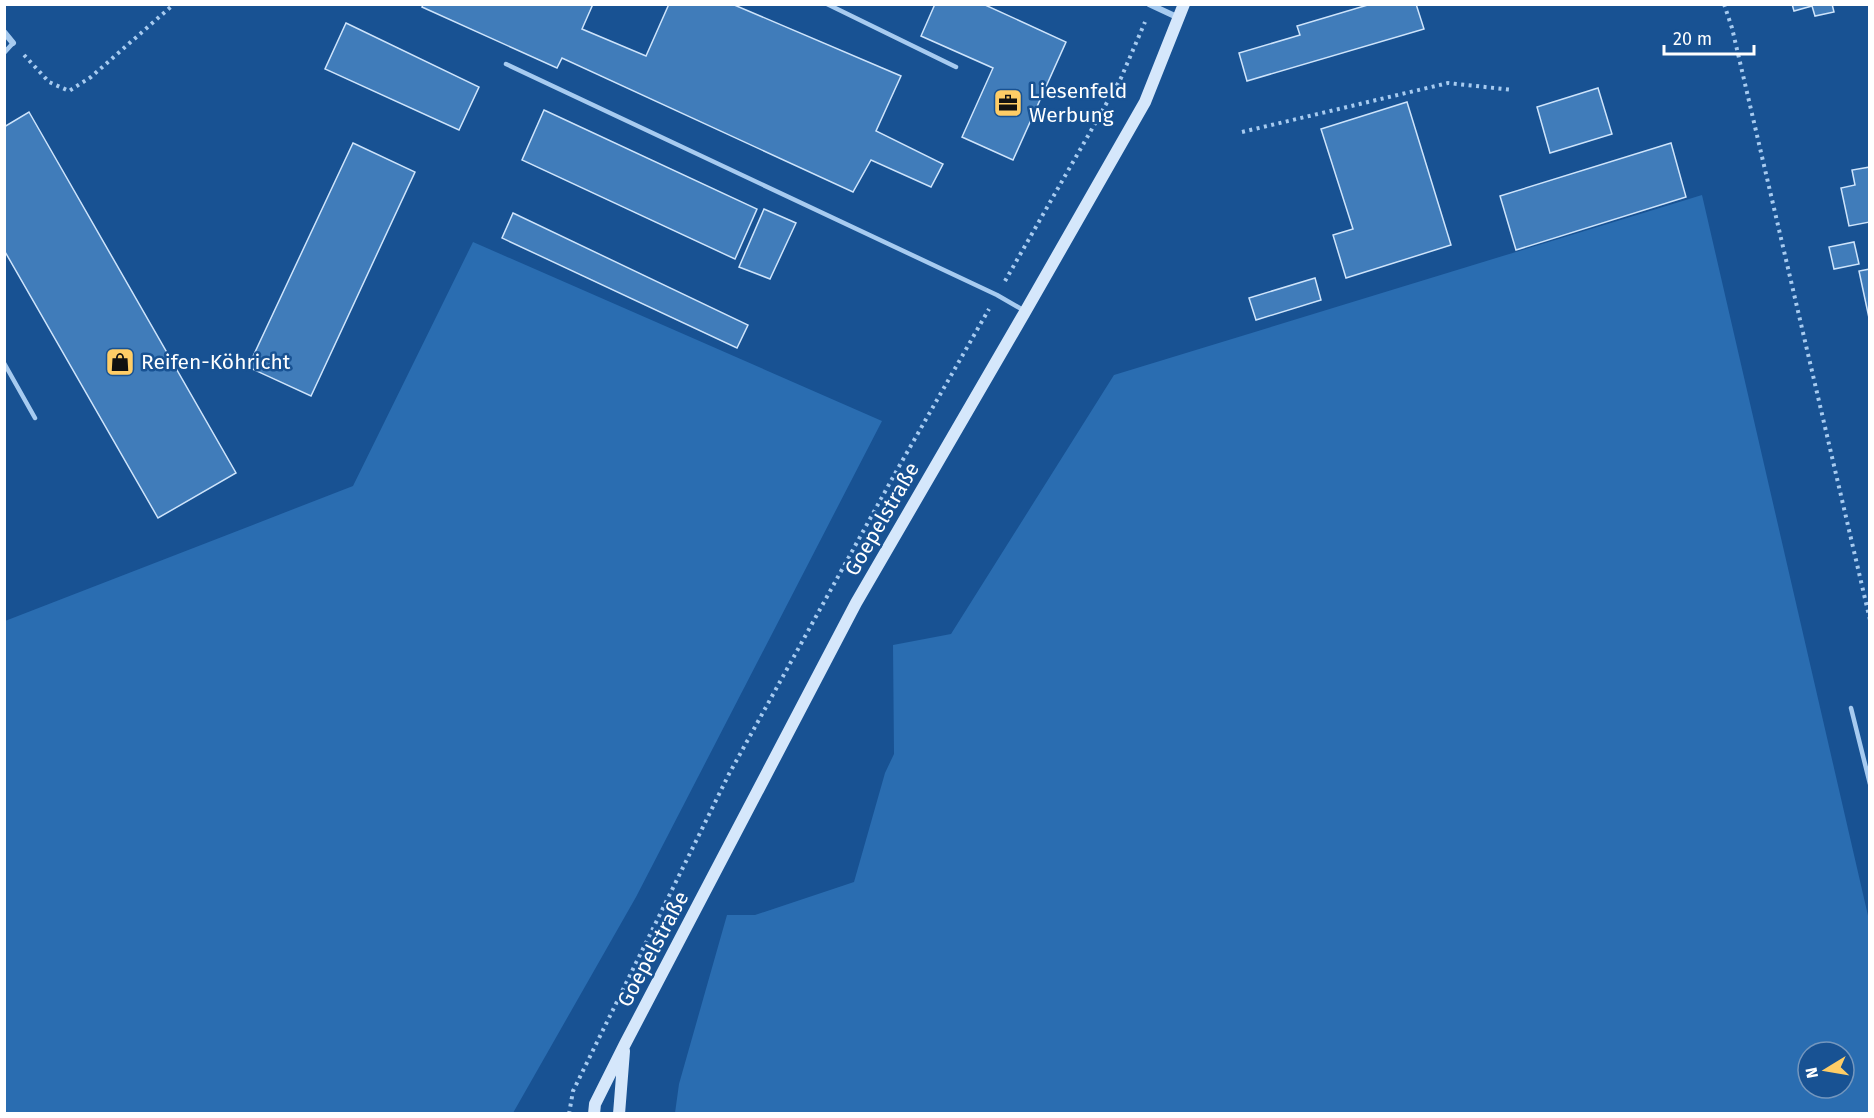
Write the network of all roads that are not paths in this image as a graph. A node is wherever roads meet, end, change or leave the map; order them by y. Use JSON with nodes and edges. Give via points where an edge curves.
{"nodes":[{"id":1,"x":827,"y":4,"type":"edge"},
{"id":2,"x":1184,"y":4,"type":"edge"},
{"id":3,"x":1150,"y":5,"type":"edge"},
{"id":4,"x":1179,"y":18,"type":"junction"},
{"id":5,"x":4,"y":32,"type":"edge"},
{"id":6,"x":14,"y":44,"type":"joint"},
{"id":7,"x":4,"y":52,"type":"edge"},
{"id":8,"x":506,"y":64,"type":"dead end"},
{"id":9,"x":956,"y":67,"type":"dead end"},
{"id":10,"x":1025,"y":312,"type":"junction"},
{"id":11,"x":4,"y":363,"type":"edge"},
{"id":12,"x":35,"y":418,"type":"dead end"},
{"id":13,"x":1851,"y":708,"type":"dead end"},
{"id":14,"x":1869,"y":784,"type":"edge"},
{"id":15,"x":625,"y":1044,"type":"junction"},
{"id":16,"x":594,"y":1113,"type":"edge"},
{"id":17,"x":619,"y":1113,"type":"edge"}],
"edges":[{"from":1,"to":9,"type":"lane"},
{"from":2,"to":4,"type":"street","name":"Goepelstraße"},
{"from":3,"to":4,"type":"street"},
{"from":4,"to":10,"type":"street","name":"Goepelstraße","via":[[1144,102]]},
{"from":5,"to":6,"type":"street"},
{"from":6,"to":7,"type":"lane"},
{"from":8,"to":10,"type":"lane","via":[[997,295]]},
{"from":10,"to":15,"type":"street","name":"Goepelstraße","via":[[856,603]]},
{"from":11,"to":12,"type":"lane"},
{"from":13,"to":14,"type":"lane"},
{"from":15,"to":16,"type":"street","name":"Goepelstraße"},
{"from":15,"to":17,"type":"street","name":"Goepelstraße"}]}
